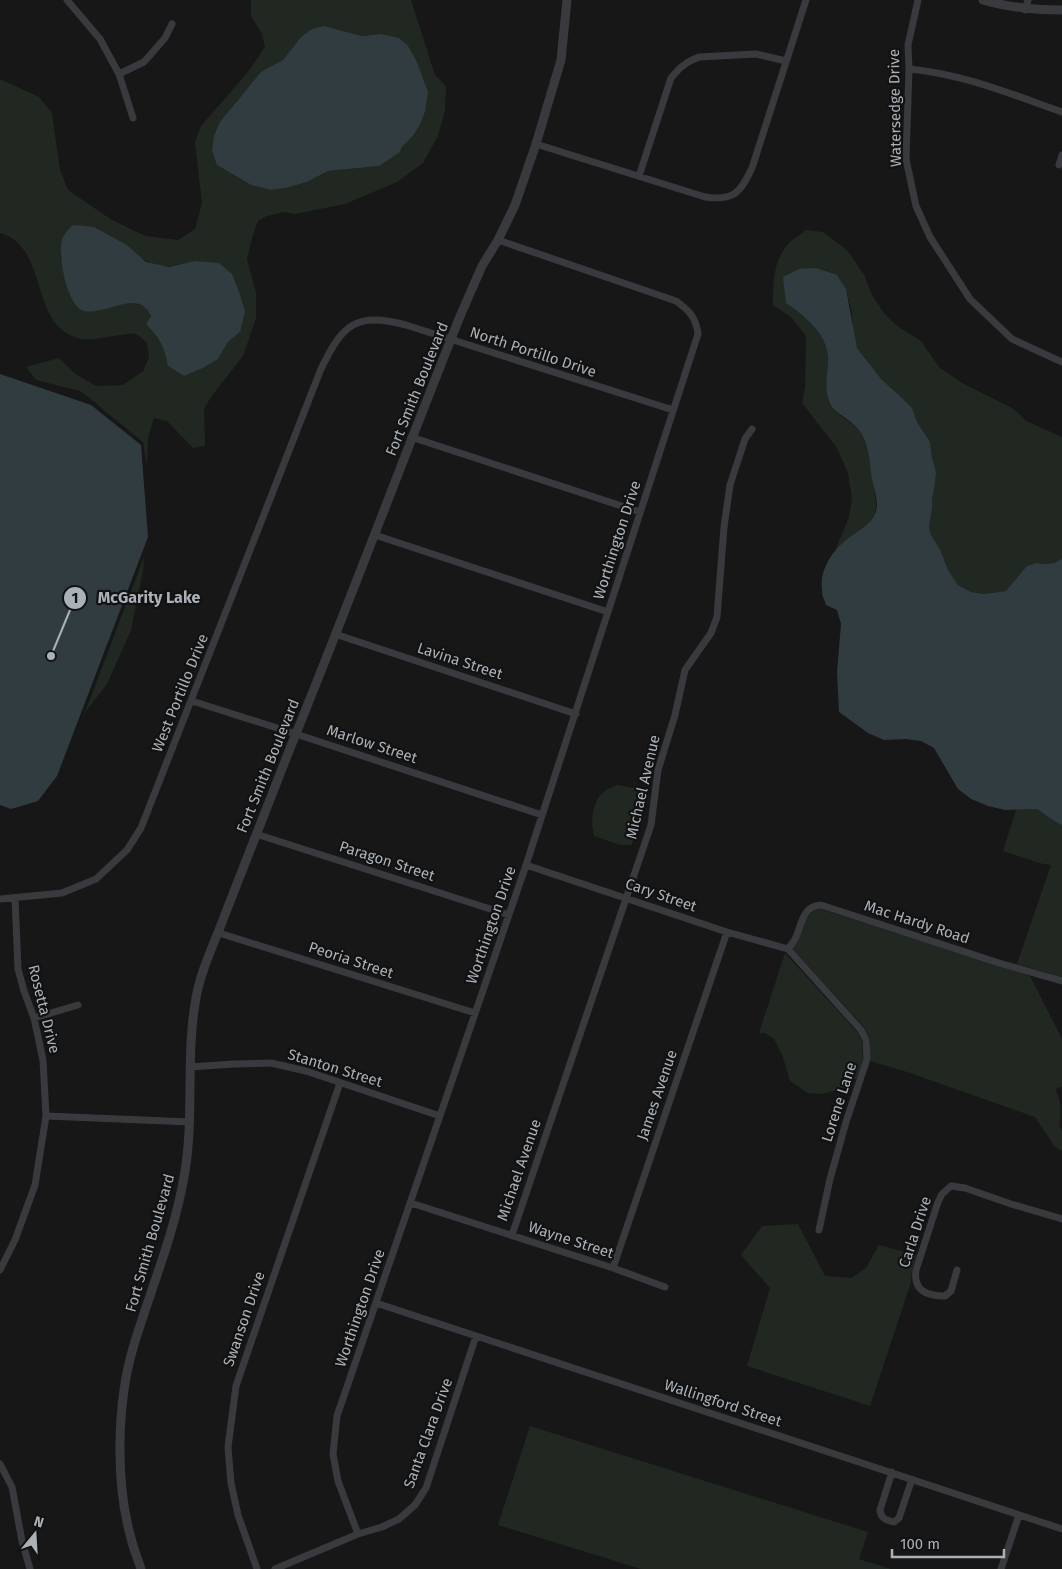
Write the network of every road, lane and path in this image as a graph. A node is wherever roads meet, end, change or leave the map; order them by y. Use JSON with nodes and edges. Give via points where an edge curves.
{"nodes":[{"id":1,"x":67,"y":0,"type":"edge"},
{"id":2,"x":567,"y":0,"type":"edge"},
{"id":3,"x":806,"y":0,"type":"edge"},
{"id":4,"x":918,"y":0,"type":"edge"},
{"id":5,"x":983,"y":0,"type":"edge"},
{"id":6,"x":1028,"y":0,"type":"edge"},
{"id":7,"x":1025,"y":10,"type":"junction"},
{"id":8,"x":1062,"y":10,"type":"edge"},
{"id":9,"x":172,"y":24,"type":"dead end"},
{"id":10,"x":786,"y":61,"type":"junction"},
{"id":11,"x":909,"y":70,"type":"junction"},
{"id":12,"x":119,"y":74,"type":"junction"},
{"id":13,"x":1062,"y":112,"type":"edge"},
{"id":14,"x":133,"y":118,"type":"dead end"},
{"id":15,"x":536,"y":144,"type":"junction"},
{"id":16,"x":1062,"y":155,"type":"edge"},
{"id":17,"x":1059,"y":165,"type":"dead end"},
{"id":18,"x":639,"y":176,"type":"junction"},
{"id":19,"x":498,"y":240,"type":"junction"},
{"id":20,"x":356,"y":323,"type":"joint"},
{"id":21,"x":451,"y":340,"type":"junction"},
{"id":22,"x":1062,"y":362,"type":"edge"},
{"id":23,"x":673,"y":410,"type":"junction"},
{"id":24,"x":752,"y":429,"type":"dead end"},
{"id":25,"x":412,"y":438,"type":"junction"},
{"id":26,"x":640,"y":512,"type":"junction"},
{"id":27,"x":375,"y":535,"type":"junction"},
{"id":28,"x":608,"y":612,"type":"junction"},
{"id":29,"x":334,"y":634,"type":"junction"},
{"id":30,"x":192,"y":702,"type":"junction"},
{"id":31,"x":576,"y":714,"type":"junction"},
{"id":32,"x":296,"y":734,"type":"junction"},
{"id":33,"x":542,"y":815,"type":"junction"},
{"id":34,"x":256,"y":834,"type":"junction"},
{"id":35,"x":526,"y":865,"type":"junction"},
{"id":36,"x":15,"y":898,"type":"junction"},
{"id":37,"x":626,"y":898,"type":"junction"},
{"id":38,"x":0,"y":899,"type":"edge"},
{"id":39,"x":509,"y":915,"type":"junction"},
{"id":40,"x":727,"y":932,"type":"junction"},
{"id":41,"x":218,"y":933,"type":"junction"},
{"id":42,"x":788,"y":949,"type":"junction"},
{"id":43,"x":1062,"y":982,"type":"edge"},
{"id":44,"x":78,"y":1005,"type":"dead end"},
{"id":45,"x":474,"y":1013,"type":"junction"},
{"id":46,"x":34,"y":1018,"type":"junction"},
{"id":47,"x":190,"y":1067,"type":"junction"},
{"id":48,"x":340,"y":1083,"type":"junction"},
{"id":49,"x":46,"y":1116,"type":"junction"},
{"id":50,"x":440,"y":1116,"type":"junction"},
{"id":51,"x":190,"y":1122,"type":"junction"},
{"id":52,"x":411,"y":1203,"type":"junction"},
{"id":53,"x":1062,"y":1219,"type":"edge"},
{"id":54,"x":818,"y":1230,"type":"dead end"},
{"id":55,"x":512,"y":1235,"type":"junction"},
{"id":56,"x":613,"y":1268,"type":"junction"},
{"id":57,"x":0,"y":1270,"type":"edge"},
{"id":58,"x":957,"y":1270,"type":"dead end"},
{"id":59,"x":665,"y":1287,"type":"dead end"},
{"id":60,"x":376,"y":1303,"type":"junction"},
{"id":61,"x":476,"y":1336,"type":"junction"},
{"id":62,"x":0,"y":1464,"type":"edge"},
{"id":63,"x":892,"y":1472,"type":"junction"},
{"id":64,"x":912,"y":1479,"type":"junction"},
{"id":65,"x":1019,"y":1515,"type":"junction"},
{"id":66,"x":1062,"y":1529,"type":"edge"},
{"id":67,"x":358,"y":1534,"type":"junction"},
{"id":68,"x":30,"y":1569,"type":"edge"},
{"id":69,"x":141,"y":1569,"type":"edge"},
{"id":70,"x":257,"y":1569,"type":"edge"},
{"id":71,"x":274,"y":1569,"type":"edge"},
{"id":72,"x":1001,"y":1569,"type":"edge"}],
"edges":[{"from":1,"to":12,"type":"street","via":[[100,39]]},
{"from":2,"to":15,"type":"street","name":"Fort Smith Boulevard","via":[[561,60]]},
{"from":3,"to":10,"type":"street"},
{"from":4,"to":11,"type":"street","name":"Watersedge Drive","via":[[908,45]]},
{"from":5,"to":7,"type":"street"},
{"from":6,"to":7,"type":"street"},
{"from":7,"to":8,"type":"street"},
{"from":9,"to":12,"type":"street","via":[[166,38],[144,62]]},
{"from":10,"to":18,"type":"street","via":[[756,54],[699,57],[680,68],[671,78]]},
{"from":10,"to":18,"type":"street","via":[[752,168],[737,193],[728,198],[705,197]]},
{"from":11,"to":13,"type":"street","via":[[967,79]]},
{"from":11,"to":22,"type":"street","name":"Watersedge Drive","via":[[906,158],[916,206],[930,237],[970,299],[1012,338]]},
{"from":12,"to":14,"type":"street"},
{"from":15,"to":18,"type":"street"},
{"from":15,"to":19,"type":"street","name":"Fort Smith Boulevard","via":[[515,205]]},
{"from":16,"to":17,"type":"street"},
{"from":19,"to":21,"type":"street","name":"Fort Smith Boulevard","via":[[482,266]]},
{"from":19,"to":23,"type":"street","name":"Worthington Drive","via":[[676,301],[688,310],[698,334]]},
{"from":20,"to":21,"type":"street","name":"North Portillo Drive","via":[[370,319],[385,320]]},
{"from":20,"to":30,"type":"street","name":"West Portillo Drive","via":[[333,346],[322,369]]},
{"from":21,"to":23,"type":"street","name":"North Portillo Drive"},
{"from":21,"to":25,"type":"street","name":"Fort Smith Boulevard"},
{"from":23,"to":26,"type":"street","name":"Worthington Drive"},
{"from":24,"to":37,"type":"street","name":"Michael Avenue","via":[[745,440],[730,486],[717,617],[711,633],[685,670],[658,770],[651,826]]},
{"from":25,"to":26,"type":"street"},
{"from":25,"to":27,"type":"street","name":"Fort Smith Boulevard"},
{"from":26,"to":28,"type":"street","name":"Worthington Drive"},
{"from":27,"to":28,"type":"street"},
{"from":27,"to":29,"type":"street","name":"Fort Smith Boulevard"},
{"from":28,"to":31,"type":"street","name":"Worthington Drive"},
{"from":29,"to":31,"type":"street","name":"Lavina Street"},
{"from":29,"to":32,"type":"street","name":"Fort Smith Boulevard"},
{"from":30,"to":32,"type":"street","name":"Marlow Street"},
{"from":30,"to":36,"type":"street","name":"West Portillo Drive","via":[[141,828],[127,850],[96,879],[62,893]]},
{"from":31,"to":33,"type":"street","name":"Worthington Drive"},
{"from":32,"to":33,"type":"street","name":"Marlow Street"},
{"from":32,"to":34,"type":"street","name":"Fort Smith Boulevard"},
{"from":33,"to":35,"type":"street","name":"Worthington Drive"},
{"from":34,"to":39,"type":"street","name":"Paragon Street"},
{"from":34,"to":41,"type":"street","name":"Fort Smith Boulevard"},
{"from":35,"to":37,"type":"street","name":"Cary Street"},
{"from":35,"to":39,"type":"street","name":"Worthington Drive"},
{"from":36,"to":38,"type":"street","name":"West Portillo Drive"},
{"from":36,"to":46,"type":"street","name":"Rosetta Drive","via":[[18,969]]},
{"from":37,"to":40,"type":"street","name":"Cary Street"},
{"from":37,"to":55,"type":"street","name":"Michael Avenue"},
{"from":39,"to":45,"type":"street","name":"Worthington Drive"},
{"from":40,"to":42,"type":"street","name":"Cary Street"},
{"from":40,"to":56,"type":"street","name":"James Avenue"},
{"from":41,"to":45,"type":"street","name":"Peoria Street"},
{"from":41,"to":47,"type":"street","name":"Fort Smith Boulevard","via":[[196,996]]},
{"from":42,"to":43,"type":"street","name":"Mac Hardy Road","via":[[808,909],[821,905]]},
{"from":42,"to":54,"type":"street","name":"Lorene Lane","via":[[861,1030],[867,1048],[867,1058],[835,1160]]},
{"from":44,"to":46,"type":"street"},
{"from":45,"to":50,"type":"street","name":"Worthington Drive"},
{"from":46,"to":49,"type":"street","name":"Rosetta Drive","via":[[43,1060]]},
{"from":47,"to":48,"type":"street","name":"Stanton Street","via":[[271,1063]]},
{"from":47,"to":51,"type":"street","name":"Fort Smith Boulevard"},
{"from":48,"to":50,"type":"street","name":"Stanton Street"},
{"from":48,"to":70,"type":"street","name":"Swanson Drive","via":[[236,1386],[228,1447],[231,1484]]},
{"from":49,"to":51,"type":"street"},
{"from":49,"to":57,"type":"street","name":"Rosetta Drive","via":[[35,1185]]},
{"from":50,"to":52,"type":"street","name":"Worthington Drive"},
{"from":51,"to":69,"type":"street","name":"Fort Smith Boulevard","via":[[185,1175],[132,1351],[124,1391],[120,1466],[130,1536]]},
{"from":52,"to":55,"type":"street","name":"Wayne Street"},
{"from":52,"to":60,"type":"street","name":"Worthington Drive"},
{"from":53,"to":58,"type":"street","name":"Carla Drive","via":[[951,1186],[938,1202],[915,1280],[928,1295],[946,1296],[951,1291]]},
{"from":55,"to":56,"type":"street","name":"Wayne Street"},
{"from":56,"to":59,"type":"street","name":"Wayne Street"},
{"from":60,"to":61,"type":"street","name":"Wallingford Street"},
{"from":60,"to":67,"type":"street","name":"Worthington Drive","via":[[337,1416],[333,1454],[338,1481]]},
{"from":61,"to":63,"type":"street","name":"Wallingford Street"},
{"from":61,"to":67,"type":"street","name":"Santa Clara Drive","via":[[426,1488],[415,1505],[399,1519]]},
{"from":62,"to":68,"type":"street","via":[[12,1487]]},
{"from":63,"to":64,"type":"street","name":"Wallingford Street"},
{"from":63,"to":64,"type":"street","via":[[880,1510],[885,1519],[894,1522],[899,1518]]},
{"from":64,"to":65,"type":"street","name":"Wallingford Street"},
{"from":65,"to":66,"type":"street","name":"Wallingford Street"},
{"from":65,"to":72,"type":"street"},
{"from":67,"to":71,"type":"street","name":"Santa Clara Drive"}]}
